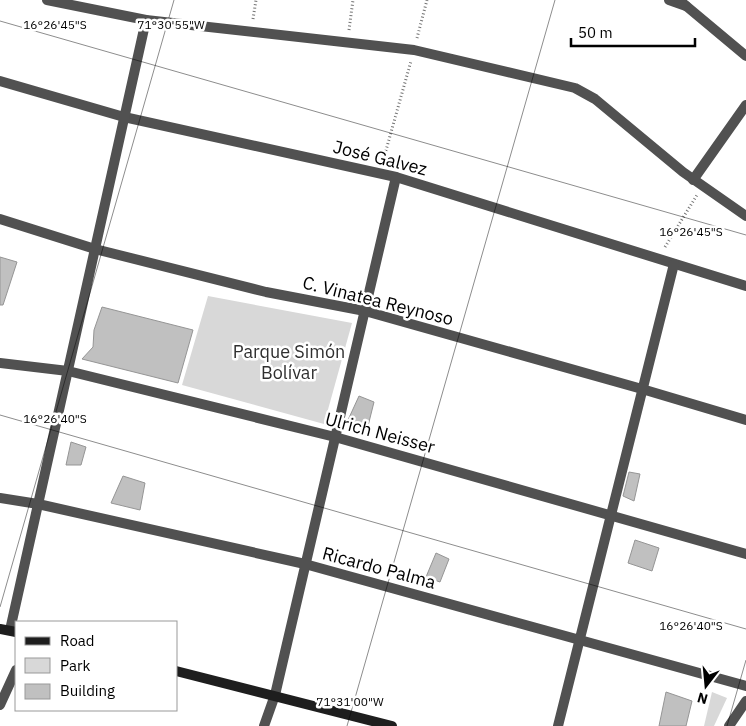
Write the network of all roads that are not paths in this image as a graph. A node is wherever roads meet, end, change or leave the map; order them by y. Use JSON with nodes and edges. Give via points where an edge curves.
{"nodes":[{"id":1,"x":47,"y":0,"type":"edge"},
{"id":2,"x":669,"y":0,"type":"edge"},
{"id":3,"x":683,"y":3,"type":"edge"},
{"id":4,"x":146,"y":20,"type":"junction"},
{"id":5,"x":746,"y":56,"type":"edge"},
{"id":6,"x":0,"y":81,"type":"edge"},
{"id":7,"x":746,"y":105,"type":"edge"},
{"id":8,"x":124,"y":117,"type":"junction"},
{"id":9,"x":396,"y":177,"type":"junction"},
{"id":10,"x":693,"y":180,"type":"junction"},
{"id":11,"x":746,"y":216,"type":"edge"},
{"id":12,"x":0,"y":219,"type":"edge"},
{"id":13,"x":95,"y":249,"type":"junction"},
{"id":14,"x":674,"y":264,"type":"junction"},
{"id":15,"x":746,"y":286,"type":"edge"},
{"id":16,"x":365,"y":311,"type":"junction"},
{"id":17,"x":0,"y":363,"type":"edge"},
{"id":18,"x":68,"y":371,"type":"junction"},
{"id":19,"x":642,"y":388,"type":"junction"},
{"id":20,"x":746,"y":420,"type":"edge"},
{"id":21,"x":335,"y":437,"type":"junction"},
{"id":22,"x":0,"y":498,"type":"edge"},
{"id":23,"x":38,"y":504,"type":"junction"},
{"id":24,"x":610,"y":515,"type":"junction"},
{"id":25,"x":746,"y":554,"type":"edge"},
{"id":26,"x":305,"y":564,"type":"junction"},
{"id":27,"x":9,"y":630,"type":"edge"},
{"id":28,"x":579,"y":640,"type":"junction"},
{"id":29,"x":178,"y":671,"type":"edge"},
{"id":30,"x":15,"y":672,"type":"edge"},
{"id":31,"x":746,"y":686,"type":"edge"},
{"id":32,"x":274,"y":695,"type":"junction"},
{"id":33,"x":746,"y":701,"type":"edge"},
{"id":34,"x":0,"y":705,"type":"edge"},
{"id":35,"x":264,"y":726,"type":"edge"},
{"id":36,"x":392,"y":726,"type":"edge"},
{"id":37,"x":558,"y":726,"type":"edge"},
{"id":38,"x":729,"y":726,"type":"edge"}],
"edges":[{"from":1,"to":4,"type":"street"},
{"from":2,"to":3,"type":"street"},
{"from":3,"to":5,"type":"street"},
{"from":4,"to":8,"type":"street"},
{"from":4,"to":10,"type":"street","via":[[414,50],[575,88],[595,99]]},
{"from":6,"to":8,"type":"street","name":"José Galvez"},
{"from":7,"to":10,"type":"street"},
{"from":8,"to":9,"type":"street","name":"José Galvez"},
{"from":8,"to":13,"type":"street"},
{"from":9,"to":14,"type":"street","name":"José Galvez"},
{"from":9,"to":16,"type":"street"},
{"from":10,"to":11,"type":"street"},
{"from":12,"to":13,"type":"street","name":"C. Vinatea Reynoso"},
{"from":13,"to":16,"type":"street","name":"C. Vinatea Reynoso","via":[[266,292]]},
{"from":13,"to":18,"type":"street"},
{"from":14,"to":15,"type":"street","name":"José Galvez"},
{"from":14,"to":19,"type":"street"},
{"from":16,"to":19,"type":"street","name":"C. Vinatea Reynoso"},
{"from":16,"to":21,"type":"street"},
{"from":17,"to":18,"type":"street","name":"Ulrich Neisser"},
{"from":18,"to":21,"type":"street","name":"Ulrich Neisser"},
{"from":18,"to":23,"type":"street"},
{"from":19,"to":20,"type":"street","name":"C. Vinatea Reynoso"},
{"from":19,"to":24,"type":"street"},
{"from":21,"to":24,"type":"street","name":"Ulrich Neisser"},
{"from":21,"to":26,"type":"street"},
{"from":22,"to":23,"type":"street","name":"Ricardo Palma"},
{"from":23,"to":26,"type":"street","name":"Ricardo Palma"},
{"from":23,"to":27,"type":"street"},
{"from":24,"to":25,"type":"street","name":"Ulrich Neisser"},
{"from":24,"to":28,"type":"street"},
{"from":26,"to":28,"type":"street","name":"Ricardo Palma"},
{"from":26,"to":32,"type":"street"},
{"from":28,"to":31,"type":"street","name":"Ricardo Palma"},
{"from":28,"to":37,"type":"street"},
{"from":29,"to":32,"type":"main road"},
{"from":30,"to":34,"type":"street"},
{"from":32,"to":35,"type":"street"},
{"from":32,"to":36,"type":"main road"},
{"from":33,"to":38,"type":"street"}]}
